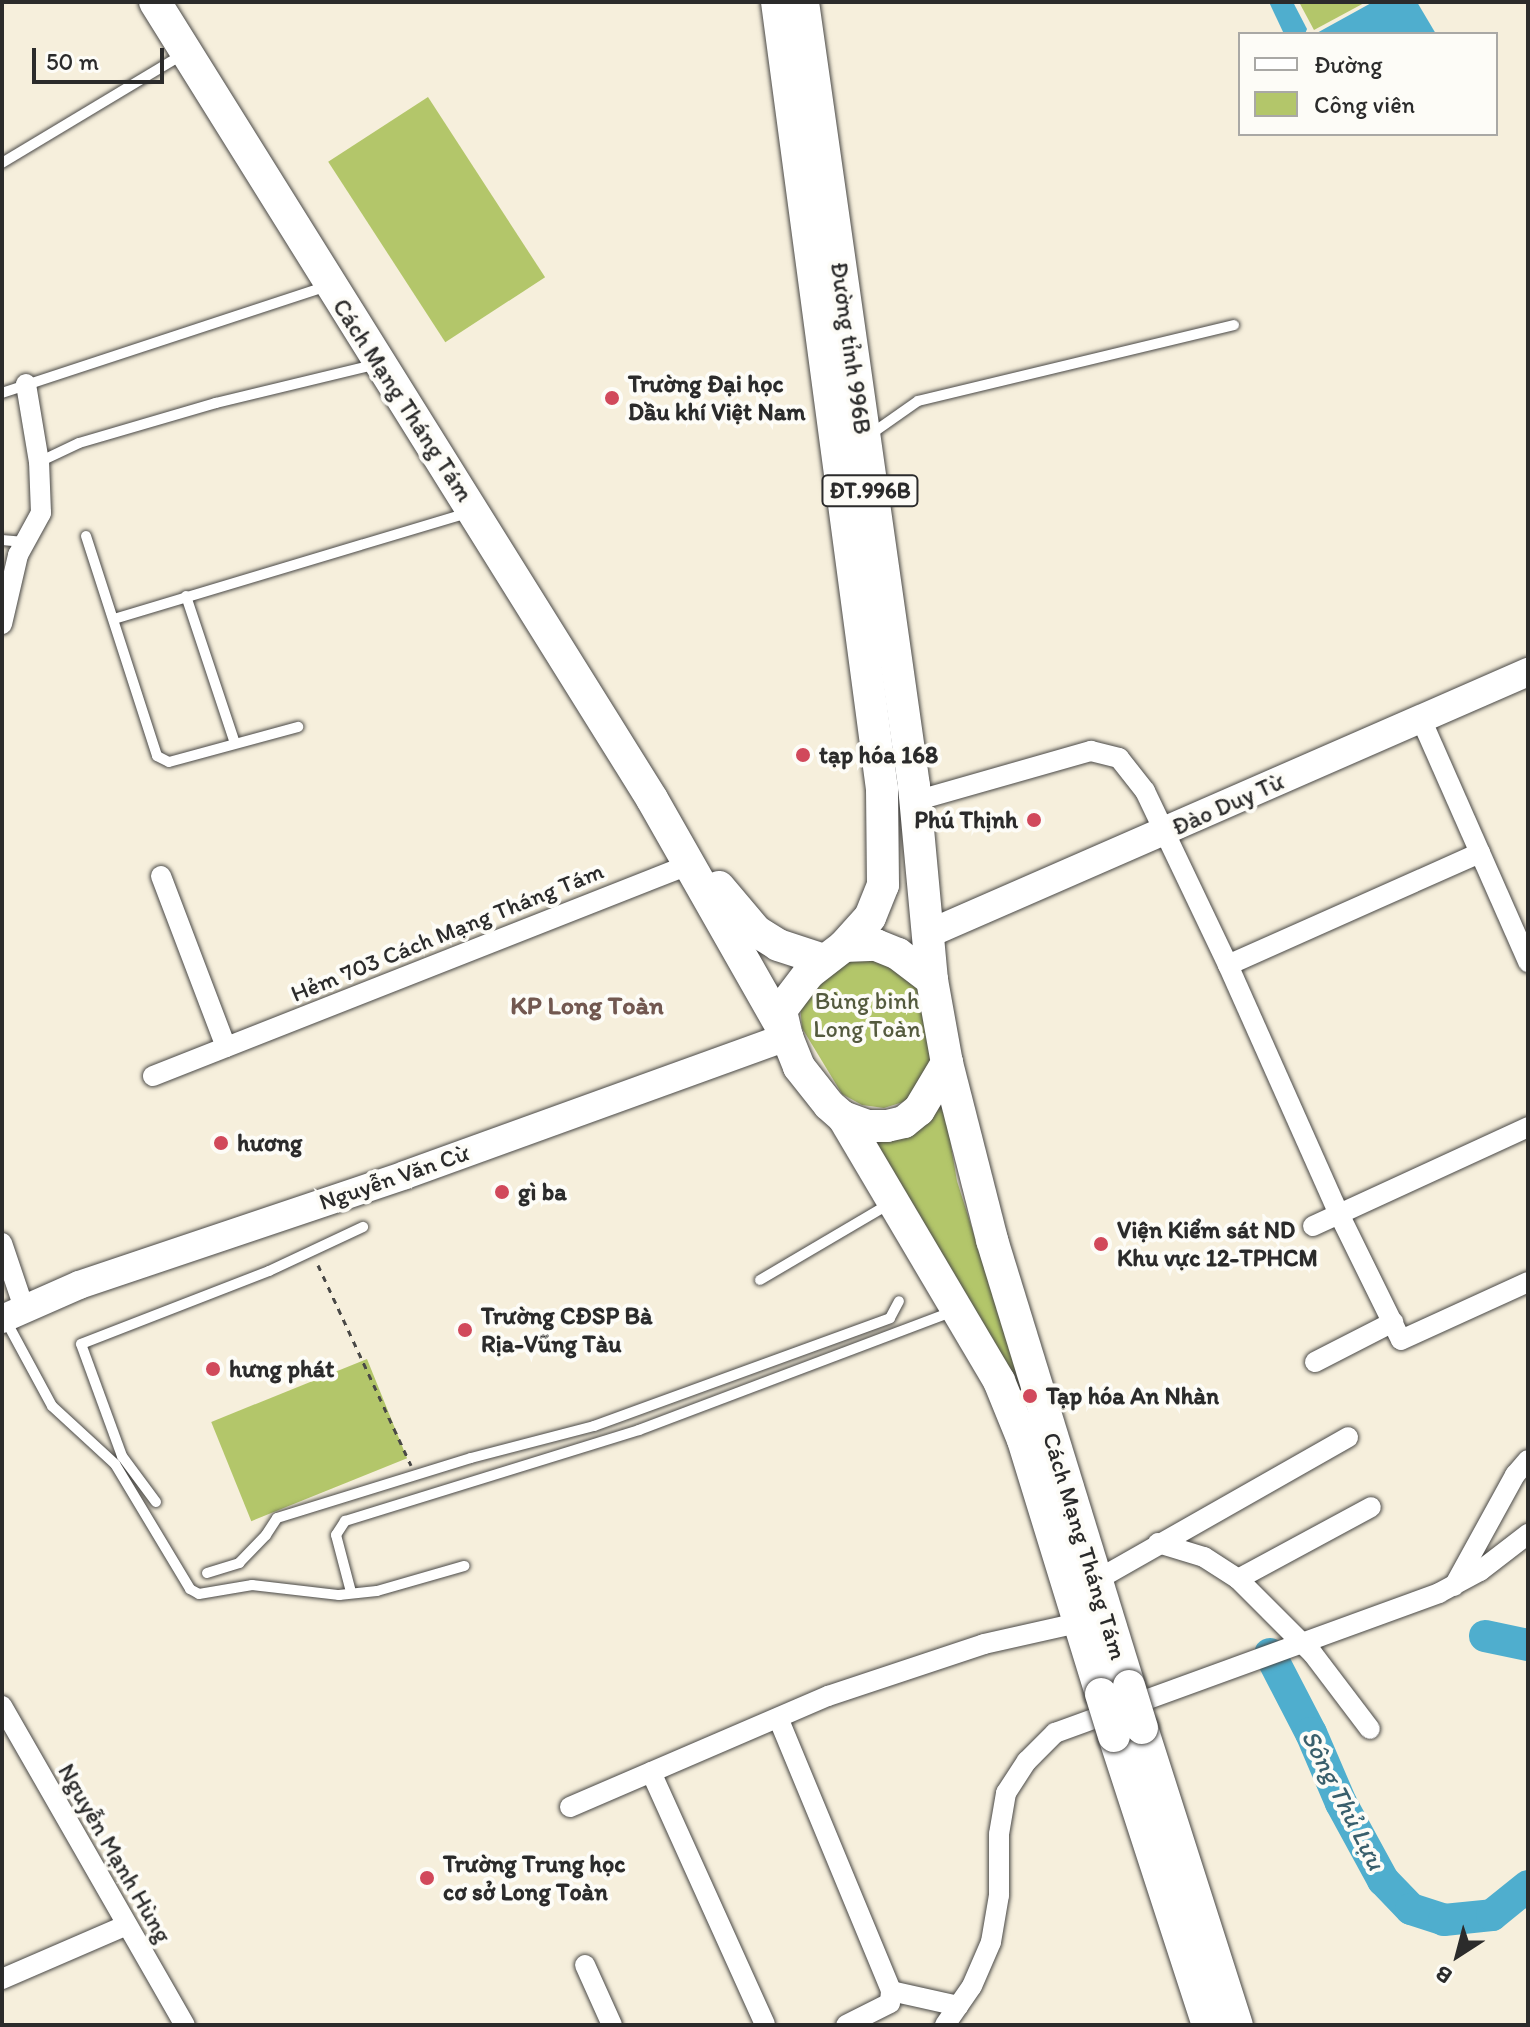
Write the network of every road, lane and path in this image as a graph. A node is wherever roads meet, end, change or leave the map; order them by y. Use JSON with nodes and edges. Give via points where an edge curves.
{"nodes":[{"id":1,"x":155,"y":2,"type":"edge"},
{"id":2,"x":777,"y":2,"type":"edge"},
{"id":3,"x":803,"y":2,"type":"edge"},
{"id":4,"x":186,"y":53,"type":"junction"},
{"id":5,"x":2,"y":163,"type":"edge"},
{"id":6,"x":330,"y":285,"type":"junction"},
{"id":7,"x":1234,"y":325,"type":"dead end"},
{"id":8,"x":379,"y":364,"type":"junction"},
{"id":9,"x":26,"y":384,"type":"junction"},
{"id":10,"x":2,"y":393,"type":"edge"},
{"id":11,"x":863,"y":440,"type":"junction"},
{"id":12,"x":39,"y":462,"type":"junction"},
{"id":13,"x":474,"y":511,"type":"junction"},
{"id":14,"x":86,"y":536,"type":"dead end"},
{"id":15,"x":2,"y":540,"type":"edge"},
{"id":16,"x":24,"y":542,"type":"junction"},
{"id":17,"x":186,"y":596,"type":"junction"},
{"id":18,"x":114,"y":619,"type":"junction"},
{"id":19,"x":2,"y":624,"type":"edge"},
{"id":20,"x":1528,"y":672,"type":"edge"},
{"id":21,"x":1421,"y":719,"type":"junction"},
{"id":22,"x":298,"y":727,"type":"dead end"},
{"id":23,"x":235,"y":743,"type":"junction"},
{"id":24,"x":904,"y":792,"type":"junction"},
{"id":25,"x":652,"y":799,"type":"junction"},
{"id":26,"x":1163,"y":833,"type":"junction"},
{"id":27,"x":1480,"y":853,"type":"junction"},
{"id":28,"x":688,"y":865,"type":"junction"},
{"id":29,"x":161,"y":876,"type":"dead end"},
{"id":30,"x":928,"y":934,"type":"junction"},
{"id":31,"x":834,"y":953,"type":"junction"},
{"id":32,"x":1528,"y":962,"type":"edge"},
{"id":33,"x":1228,"y":965,"type":"junction"},
{"id":34,"x":932,"y":980,"type":"junction"},
{"id":35,"x":784,"y":1024,"type":"junction"},
{"id":36,"x":226,"y":1047,"type":"junction"},
{"id":37,"x":947,"y":1063,"type":"junction"},
{"id":38,"x":153,"y":1076,"type":"dead end"},
{"id":39,"x":843,"y":1117,"type":"junction"},
{"id":40,"x":1528,"y":1127,"type":"edge"},
{"id":41,"x":894,"y":1201,"type":"junction"},
{"id":42,"x":1339,"y":1214,"type":"junction"},
{"id":43,"x":1313,"y":1226,"type":"dead end"},
{"id":44,"x":363,"y":1227,"type":"dead end"},
{"id":45,"x":2,"y":1243,"type":"edge"},
{"id":46,"x":311,"y":1250,"type":"junction"},
{"id":47,"x":760,"y":1280,"type":"dead end"},
{"id":48,"x":1528,"y":1282,"type":"edge"},
{"id":49,"x":899,"y":1301,"type":"dead end"},
{"id":50,"x":956,"y":1311,"type":"junction"},
{"id":51,"x":10,"y":1315,"type":"edge"},
{"id":52,"x":1393,"y":1322,"type":"junction"},
{"id":53,"x":1315,"y":1362,"type":"dead end"},
{"id":54,"x":1348,"y":1437,"type":"dead end"},
{"id":55,"x":1528,"y":1460,"type":"edge"},
{"id":56,"x":416,"y":1475,"type":"junction"},
{"id":57,"x":156,"y":1502,"type":"dead end"},
{"id":58,"x":1371,"y":1507,"type":"dead end"},
{"id":59,"x":1528,"y":1534,"type":"edge"},
{"id":60,"x":1158,"y":1543,"type":"junction"},
{"id":61,"x":464,"y":1566,"type":"dead end"},
{"id":62,"x":207,"y":1573,"type":"dead end"},
{"id":63,"x":1238,"y":1579,"type":"junction"},
{"id":64,"x":1095,"y":1581,"type":"junction"},
{"id":65,"x":1454,"y":1586,"type":"junction"},
{"id":66,"x":351,"y":1592,"type":"junction"},
{"id":67,"x":1078,"y":1623,"type":"junction"},
{"id":68,"x":1300,"y":1641,"type":"junction"},
{"id":69,"x":1115,"y":1690,"type":"junction"},
{"id":70,"x":2,"y":1706,"type":"edge"},
{"id":71,"x":779,"y":1720,"type":"junction"},
{"id":72,"x":1370,"y":1729,"type":"dead end"},
{"id":73,"x":1128,"y":1732,"type":"junction"},
{"id":74,"x":651,"y":1772,"type":"junction"},
{"id":75,"x":570,"y":1807,"type":"dead end"},
{"id":76,"x":127,"y":1925,"type":"junction"},
{"id":77,"x":585,"y":1965,"type":"dead end"},
{"id":78,"x":2,"y":1979,"type":"edge"},
{"id":79,"x":891,"y":1991,"type":"junction"},
{"id":80,"x":958,"y":2006,"type":"junction"},
{"id":81,"x":185,"y":2025,"type":"edge"},
{"id":82,"x":612,"y":2025,"type":"edge"},
{"id":83,"x":765,"y":2025,"type":"edge"},
{"id":84,"x":846,"y":2025,"type":"edge"},
{"id":85,"x":945,"y":2025,"type":"edge"},
{"id":86,"x":1208,"y":2025,"type":"edge"},
{"id":87,"x":1237,"y":2025,"type":"edge"}],
"edges":[{"from":1,"to":4,"type":"main road","name":"Cách Mạng Tháng Tám"},
{"from":2,"to":24,"type":"main road","name":"Đường tỉnh 996B","number":"ĐT.996B"},
{"from":3,"to":11,"type":"main road","name":"Đường tỉnh 996B","number":"ĐT.996B"},
{"from":4,"to":5,"type":"lane"},
{"from":4,"to":6,"type":"main road","name":"Cách Mạng Tháng Tám"},
{"from":6,"to":8,"type":"main road","name":"Cách Mạng Tháng Tám"},
{"from":6,"to":9,"type":"lane"},
{"from":7,"to":11,"type":"lane","via":[[918,401]]},
{"from":8,"to":12,"type":"lane","via":[[216,403],[79,443]]},
{"from":8,"to":13,"type":"main road","name":"Cách Mạng Tháng Tám"},
{"from":9,"to":10,"type":"lane"},
{"from":9,"to":12,"type":"street"},
{"from":11,"to":24,"type":"main road","name":"Đường tỉnh 996B","number":"ĐT.996B"},
{"from":12,"to":16,"type":"street","via":[[41,513]]},
{"from":13,"to":17,"type":"lane"},
{"from":13,"to":25,"type":"main road","name":"Cách Mạng Tháng Tám"},
{"from":14,"to":18,"type":"lane"},
{"from":15,"to":16,"type":"lane"},
{"from":16,"to":19,"type":"street"},
{"from":17,"to":18,"type":"lane"},
{"from":17,"to":23,"type":"lane"},
{"from":18,"to":23,"type":"lane","via":[[157,756],[169,762]]},
{"from":20,"to":21,"type":"main road","name":"Đào Duy Từ"},
{"from":21,"to":26,"type":"main road","name":"Đào Duy Từ"},
{"from":21,"to":27,"type":"street"},
{"from":22,"to":23,"type":"lane"},
{"from":24,"to":26,"type":"street","via":[[1091,751],[1119,758],[1145,791]]},
{"from":24,"to":30,"type":"main road","name":"Đường tỉnh 996B","number":"ĐT.996B"},
{"from":24,"to":31,"type":"main road","name":"Đường tỉnh 996B","number":"ĐT.996B","via":[[883,885],[870,917]]},
{"from":25,"to":28,"type":"main road","name":"Cách Mạng Tháng Tám"},
{"from":25,"to":31,"type":"main road","name":"Cách Mạng Tháng Tám","via":[[756,931],[778,945]]},
{"from":26,"to":30,"type":"main road","name":"Đào Duy Từ"},
{"from":26,"to":33,"type":"street"},
{"from":27,"to":32,"type":"street"},
{"from":27,"to":33,"type":"street"},
{"from":28,"to":35,"type":"main road","name":"Cách Mạng Tháng Tám"},
{"from":28,"to":36,"type":"street","name":"Hẻm 703 Cách Mạng Tháng Tám"},
{"from":29,"to":36,"type":"street"},
{"from":30,"to":34,"type":"main road","name":"Đường tỉnh 996B","number":"ĐT.996B"},
{"from":31,"to":34,"type":"main road","via":[[876,945],[898,954]]},
{"from":31,"to":35,"type":"main road"},
{"from":33,"to":42,"type":"street"},
{"from":34,"to":37,"type":"main road"},
{"from":35,"to":39,"type":"main road","via":[[799,1067]]},
{"from":35,"to":51,"type":"main road","name":"Nguyễn Văn Cừ","via":[[405,1175],[94,1280]]},
{"from":36,"to":38,"type":"street","name":"Hẻm 703 Cách Mạng Tháng Tám"},
{"from":37,"to":39,"type":"main road","via":[[919,1110],[904,1122],[868,1126]]},
{"from":37,"to":64,"type":"main road","name":"Cách Mạng Tháng Tám","via":[[992,1240]]},
{"from":39,"to":41,"type":"main road","name":"Cách Mạng Tháng Tám"},
{"from":40,"to":42,"type":"street"},
{"from":41,"to":47,"type":"lane"},
{"from":41,"to":50,"type":"main road","name":"Cách Mạng Tháng Tám"},
{"from":42,"to":43,"type":"street"},
{"from":42,"to":52,"type":"street"},
{"from":44,"to":46,"type":"lane"},
{"from":45,"to":51,"type":"street"},
{"from":46,"to":56,"type":"path"},
{"from":46,"to":57,"type":"lane","via":[[81,1344],[122,1456]]},
{"from":48,"to":52,"type":"street","via":[[1401,1340]]},
{"from":49,"to":56,"type":"lane","via":[[890,1318],[594,1426]]},
{"from":50,"to":66,"type":"lane","via":[[627,1434],[345,1521],[336,1535]]},
{"from":50,"to":67,"type":"main road","name":"Cách Mạng Tháng Tám","via":[[999,1381],[1023,1440]]},
{"from":51,"to":66,"type":"lane","via":[[52,1406],[115,1464],[190,1589],[208,1595],[252,1585]]},
{"from":52,"to":53,"type":"street"},
{"from":54,"to":60,"type":"street"},
{"from":55,"to":65,"type":"street"},
{"from":56,"to":62,"type":"lane","via":[[277,1518],[239,1563]]},
{"from":58,"to":63,"type":"street"},
{"from":59,"to":65,"type":"street"},
{"from":60,"to":63,"type":"street","via":[[1204,1557]]},
{"from":60,"to":64,"type":"street"},
{"from":61,"to":66,"type":"lane","via":[[377,1591]]},
{"from":63,"to":68,"type":"street"},
{"from":64,"to":69,"type":"main road","name":"Cách Mạng Tháng Tám"},
{"from":65,"to":68,"type":"street"},
{"from":67,"to":69,"type":"main road","name":"Cách Mạng Tháng Tám"},
{"from":67,"to":71,"type":"street","via":[[984,1644],[828,1696]]},
{"from":68,"to":72,"type":"street"},
{"from":68,"to":80,"type":"street","via":[[1055,1733],[1027,1761],[1010,1784],[1002,1810],[999,1895],[991,1942]]},
{"from":69,"to":73,"type":"main road","name":"Cách Mạng Tháng Tám","bridge":true},
{"from":70,"to":76,"type":"street","name":"Nguyễn Mạnh Hùng"},
{"from":71,"to":74,"type":"street"},
{"from":71,"to":79,"type":"street"},
{"from":73,"to":86,"type":"main road","name":"Cách Mạng Tháng Tám"},
{"from":73,"to":87,"type":"main road","name":"Cách Mạng Tháng Tám"},
{"from":74,"to":75,"type":"street"},
{"from":74,"to":83,"type":"street"},
{"from":76,"to":78,"type":"street"},
{"from":76,"to":81,"type":"street","name":"Nguyễn Mạnh Hùng"},
{"from":77,"to":82,"type":"street"},
{"from":79,"to":80,"type":"street"},
{"from":79,"to":84,"type":"street","via":[[890,2003]]},
{"from":80,"to":85,"type":"street"}]}
